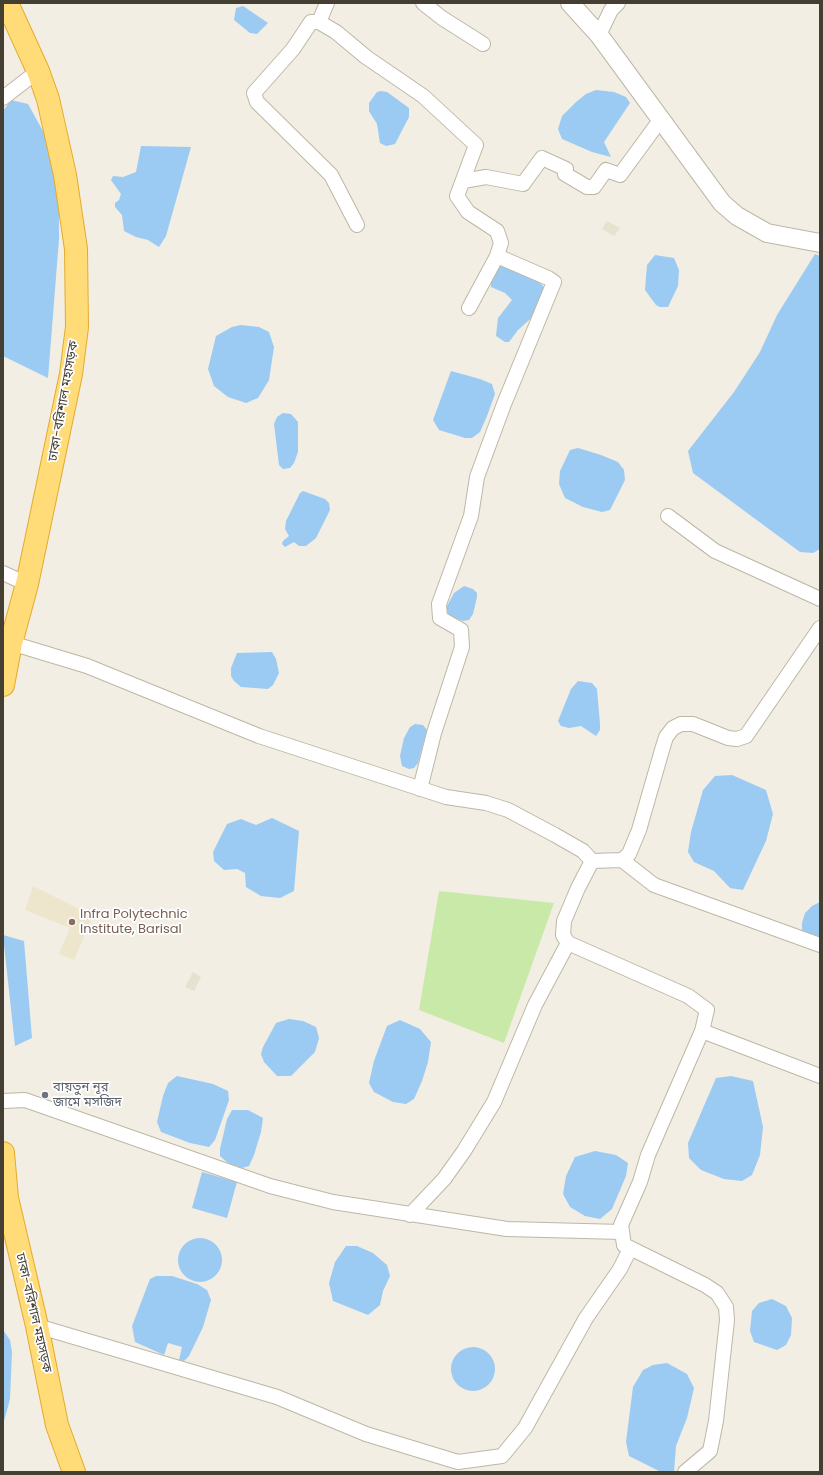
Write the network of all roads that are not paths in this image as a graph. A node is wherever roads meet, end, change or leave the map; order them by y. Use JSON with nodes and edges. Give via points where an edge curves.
{"nodes":[{"id":1,"x":7,"y":3,"type":"edge"},
{"id":2,"x":327,"y":3,"type":"edge"},
{"id":3,"x":423,"y":3,"type":"edge"},
{"id":4,"x":570,"y":3,"type":"edge"},
{"id":5,"x":618,"y":3,"type":"edge"},
{"id":6,"x":319,"y":22,"type":"junction"},
{"id":7,"x":599,"y":35,"type":"junction"},
{"id":8,"x":483,"y":44,"type":"dead end"},
{"id":9,"x":29,"y":77,"type":"junction"},
{"id":10,"x":3,"y":98,"type":"edge"},
{"id":11,"x":661,"y":119,"type":"junction"},
{"id":12,"x":463,"y":181,"type":"junction"},
{"id":13,"x":357,"y":226,"type":"dead end"},
{"id":14,"x":820,"y":243,"type":"edge"},
{"id":15,"x":497,"y":256,"type":"junction"},
{"id":16,"x":469,"y":308,"type":"dead end"},
{"id":17,"x":668,"y":516,"type":"dead end"},
{"id":18,"x":3,"y":573,"type":"edge"},
{"id":19,"x":27,"y":584,"type":"junction"},
{"id":20,"x":820,"y":599,"type":"edge"},
{"id":21,"x":820,"y":628,"type":"edge"},
{"id":22,"x":7,"y":648,"type":"edge"},
{"id":23,"x":3,"y":685,"type":"edge"},
{"id":24,"x":420,"y":789,"type":"junction"},
{"id":25,"x":622,"y":860,"type":"junction"},
{"id":26,"x":592,"y":861,"type":"junction"},
{"id":27,"x":568,"y":943,"type":"junction"},
{"id":28,"x":820,"y":945,"type":"edge"},
{"id":29,"x":702,"y":1031,"type":"junction"},
{"id":30,"x":820,"y":1076,"type":"edge"},
{"id":31,"x":3,"y":1101,"type":"edge"},
{"id":32,"x":3,"y":1153,"type":"edge"},
{"id":33,"x":410,"y":1215,"type":"junction"},
{"id":34,"x":622,"y":1232,"type":"junction"},
{"id":35,"x":630,"y":1249,"type":"junction"},
{"id":36,"x":37,"y":1326,"type":"junction"},
{"id":37,"x":74,"y":1472,"type":"edge"},
{"id":38,"x":685,"y":1472,"type":"edge"}],
"edges":[{"from":1,"to":9,"type":"highway","name":"ঢাকা-বরিশাল মহাসড়ক"},
{"from":2,"to":6,"type":"street"},
{"from":3,"to":8,"type":"street"},
{"from":4,"to":7,"type":"street"},
{"from":5,"to":7,"type":"street","via":[[611,10]]},
{"from":6,"to":12,"type":"street","via":[[423,96],[469,137],[476,145]]},
{"from":6,"to":13,"type":"street","via":[[310,22],[293,49],[254,93],[257,102],[331,175]]},
{"from":7,"to":11,"type":"street"},
{"from":9,"to":10,"type":"street"},
{"from":9,"to":19,"type":"highway","name":"ঢাকা-বরিশাল মহাসড়ক","via":[[48,100],[68,198],[76,249],[77,327],[71,374]]},
{"from":11,"to":12,"type":"street","via":[[620,175],[606,170],[594,187],[587,187],[565,174],[566,169],[542,158],[523,184],[486,177]]},
{"from":11,"to":14,"type":"street","via":[[722,203],[737,216],[767,233]]},
{"from":12,"to":15,"type":"street","via":[[457,196],[468,212],[497,231],[502,243]]},
{"from":15,"to":16,"type":"street"},
{"from":15,"to":24,"type":"street","via":[[554,282],[477,477],[471,516],[439,604],[440,618],[461,630],[462,647],[434,733]]},
{"from":17,"to":20,"type":"street","via":[[715,551]]},
{"from":18,"to":19,"type":"street"},
{"from":19,"to":22,"type":"highway","name":"ঢাকা-বরিশাল মহাসড়ক"},
{"from":21,"to":25,"type":"street","via":[[746,736],[738,739],[728,738],[694,724],[681,724],[673,728],[666,737],[639,830],[629,854]]},
{"from":22,"to":23,"type":"highway","name":"ঢাকা-বরিশাল মহাসড়ক"},
{"from":22,"to":24,"type":"street","via":[[87,666],[259,736]]},
{"from":24,"to":26,"type":"street","via":[[508,810],[555,834]]},
{"from":25,"to":26,"type":"street"},
{"from":25,"to":28,"type":"street","via":[[654,885]]},
{"from":26,"to":27,"type":"street","via":[[564,921],[563,935]]},
{"from":27,"to":29,"type":"street","via":[[698,1003],[707,1010]]},
{"from":27,"to":33,"type":"street","via":[[535,1006],[494,1102],[444,1179]]},
{"from":29,"to":30,"type":"street"},
{"from":29,"to":34,"type":"street","via":[[648,1155],[640,1182],[624,1217]]},
{"from":31,"to":33,"type":"street","via":[[25,1100],[270,1186],[333,1202]]},
{"from":32,"to":36,"type":"highway","name":"ঢাকা-বরিশাল মহাসড়ক","via":[[7,1198]]},
{"from":33,"to":34,"type":"street","via":[[507,1229]]},
{"from":34,"to":35,"type":"street","via":[[624,1244]]},
{"from":35,"to":36,"type":"street","via":[[620,1269],[586,1318],[524,1428],[502,1456],[458,1462],[366,1434],[277,1397]]},
{"from":35,"to":38,"type":"street","via":[[717,1292],[726,1307],[716,1421],[710,1451]]},
{"from":36,"to":37,"type":"highway","name":"ঢাকা-বরিশাল মহাসড়ক","via":[[57,1425]]}]}
